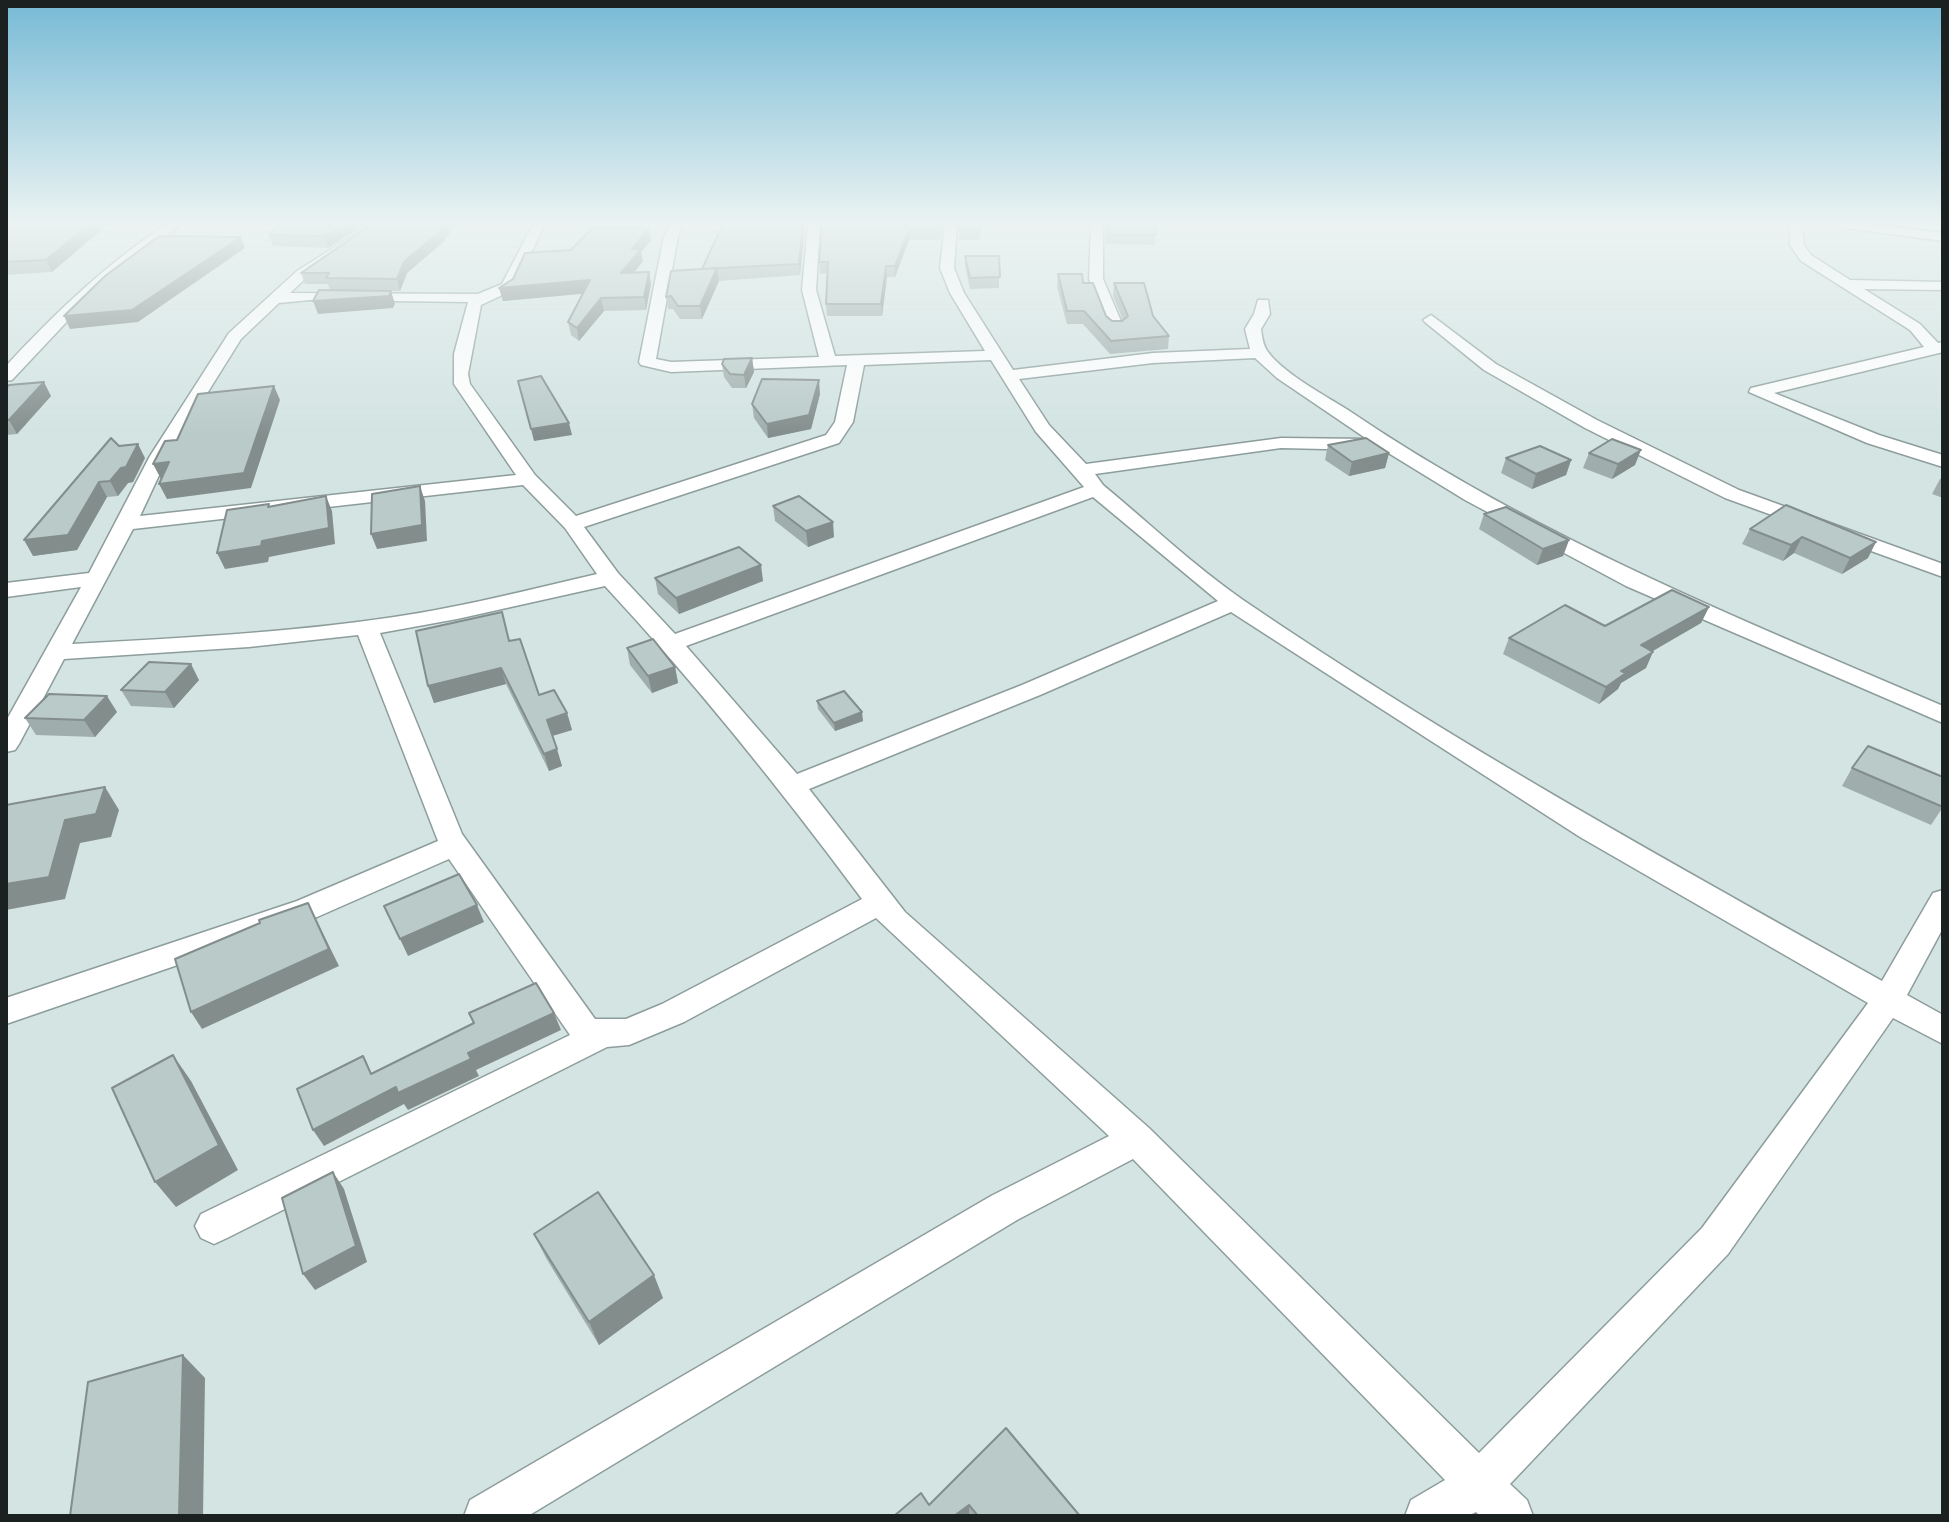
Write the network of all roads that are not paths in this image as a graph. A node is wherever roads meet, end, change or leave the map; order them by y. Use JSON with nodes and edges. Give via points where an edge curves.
{"nodes":[{"id":1,"x":82,"y":295,"type":"edge"},
{"id":2,"x":278,"y":295,"type":"edge"},
{"id":3,"x":488,"y":295,"type":"edge"},
{"id":4,"x":660,"y":295,"type":"edge"},
{"id":5,"x":810,"y":295,"type":"edge"},
{"id":6,"x":958,"y":295,"type":"edge"},
{"id":7,"x":1103,"y":295,"type":"edge"},
{"id":8,"x":1865,"y":295,"type":"edge"},
{"id":9,"x":480,"y":298,"type":"junction"},
{"id":10,"x":273,"y":299,"type":"junction"},
{"id":11,"x":1263,"y":303,"type":"dead end"},
{"id":12,"x":1431,"y":320,"type":"dead end"},
{"id":13,"x":1116,"y":328,"type":"edge"},
{"id":14,"x":1938,"y":348,"type":"edge"},
{"id":15,"x":1259,"y":353,"type":"junction"},
{"id":16,"x":857,"y":358,"type":"junction"},
{"id":17,"x":828,"y":359,"type":"junction"},
{"id":18,"x":1003,"y":365,"type":"junction"},
{"id":19,"x":6,"y":376,"type":"edge"},
{"id":20,"x":1387,"y":445,"type":"junction"},
{"id":21,"x":1943,"y":461,"type":"edge"},
{"id":22,"x":528,"y":479,"type":"junction"},
{"id":23,"x":1089,"y":479,"type":"junction"},
{"id":24,"x":126,"y":524,"type":"junction"},
{"id":25,"x":572,"y":524,"type":"junction"},
{"id":26,"x":1943,"y":571,"type":"edge"},
{"id":27,"x":97,"y":578,"type":"junction"},
{"id":28,"x":610,"y":578,"type":"junction"},
{"id":29,"x":6,"y":590,"type":"edge"},
{"id":30,"x":1233,"y":603,"type":"junction"},
{"id":31,"x":367,"y":628,"type":"junction"},
{"id":32,"x":671,"y":643,"type":"junction"},
{"id":33,"x":58,"y":652,"type":"junction"},
{"id":34,"x":1943,"y":715,"type":"edge"},
{"id":35,"x":6,"y":744,"type":"edge"},
{"id":36,"x":792,"y":786,"type":"junction"},
{"id":37,"x":455,"y":845,"type":"junction"},
{"id":38,"x":1943,"y":901,"type":"edge"},
{"id":39,"x":880,"y":902,"type":"junction"},
{"id":40,"x":1888,"y":1000,"type":"junction"},
{"id":41,"x":6,"y":1011,"type":"edge"},
{"id":42,"x":1943,"y":1031,"type":"edge"},
{"id":43,"x":603,"y":1034,"type":"junction"},
{"id":44,"x":1137,"y":1139,"type":"junction"},
{"id":45,"x":214,"y":1226,"type":"dead end"},
{"id":46,"x":1480,"y":1484,"type":"junction"},
{"id":47,"x":486,"y":1516,"type":"edge"},
{"id":48,"x":1427,"y":1516,"type":"edge"},
{"id":49,"x":1511,"y":1516,"type":"edge"}],
"edges":[{"from":1,"to":19,"type":"street"},
{"from":2,"to":10,"type":"street"},
{"from":3,"to":9,"type":"street"},
{"from":4,"to":17,"type":"street","via":[[647,362],[671,367]]},
{"from":5,"to":17,"type":"street"},
{"from":6,"to":18,"type":"street"},
{"from":7,"to":13,"type":"street"},
{"from":8,"to":14,"type":"street"},
{"from":9,"to":10,"type":"street"},
{"from":9,"to":22,"type":"street","via":[[458,369],[462,384]]},
{"from":10,"to":24,"type":"street","via":[[235,336],[159,456]]},
{"from":11,"to":15,"type":"street","via":[[1253,329]]},
{"from":12,"to":26,"type":"street","via":[[1490,367],[1718,487]]},
{"from":14,"to":21,"type":"street","via":[[1757,392]]},
{"from":15,"to":18,"type":"street"},
{"from":15,"to":20,"type":"street"},
{"from":16,"to":17,"type":"street"},
{"from":16,"to":18,"type":"street"},
{"from":16,"to":25,"type":"street","via":[[844,422],[833,439]]},
{"from":18,"to":23,"type":"street","via":[[1042,428]]},
{"from":20,"to":23,"type":"street","via":[[1281,443]]},
{"from":20,"to":34,"type":"street","via":[[1634,581]]},
{"from":22,"to":24,"type":"street"},
{"from":22,"to":25,"type":"street"},
{"from":23,"to":30,"type":"street"},
{"from":23,"to":32,"type":"street"},
{"from":24,"to":27,"type":"street"},
{"from":25,"to":28,"type":"street"},
{"from":27,"to":29,"type":"street"},
{"from":27,"to":33,"type":"street"},
{"from":28,"to":31,"type":"street"},
{"from":28,"to":32,"type":"street"},
{"from":30,"to":36,"type":"street"},
{"from":30,"to":40,"type":"street","via":[[1590,830]]},
{"from":31,"to":33,"type":"street"},
{"from":31,"to":37,"type":"street"},
{"from":32,"to":36,"type":"street"},
{"from":33,"to":35,"type":"street"},
{"from":36,"to":39,"type":"street"},
{"from":37,"to":41,"type":"street","via":[[307,909]]},
{"from":37,"to":43,"type":"street","via":[[585,1030]]},
{"from":38,"to":40,"type":"street"},
{"from":39,"to":43,"type":"street","via":[[673,1013],[629,1032]]},
{"from":39,"to":44,"type":"street"},
{"from":40,"to":42,"type":"street"},
{"from":40,"to":46,"type":"street","via":[[1715,1241]]},
{"from":43,"to":45,"type":"street"},
{"from":44,"to":46,"type":"street"},
{"from":44,"to":47,"type":"street","via":[[1004,1208]]},
{"from":46,"to":48,"type":"street"},
{"from":46,"to":49,"type":"street"}]}
